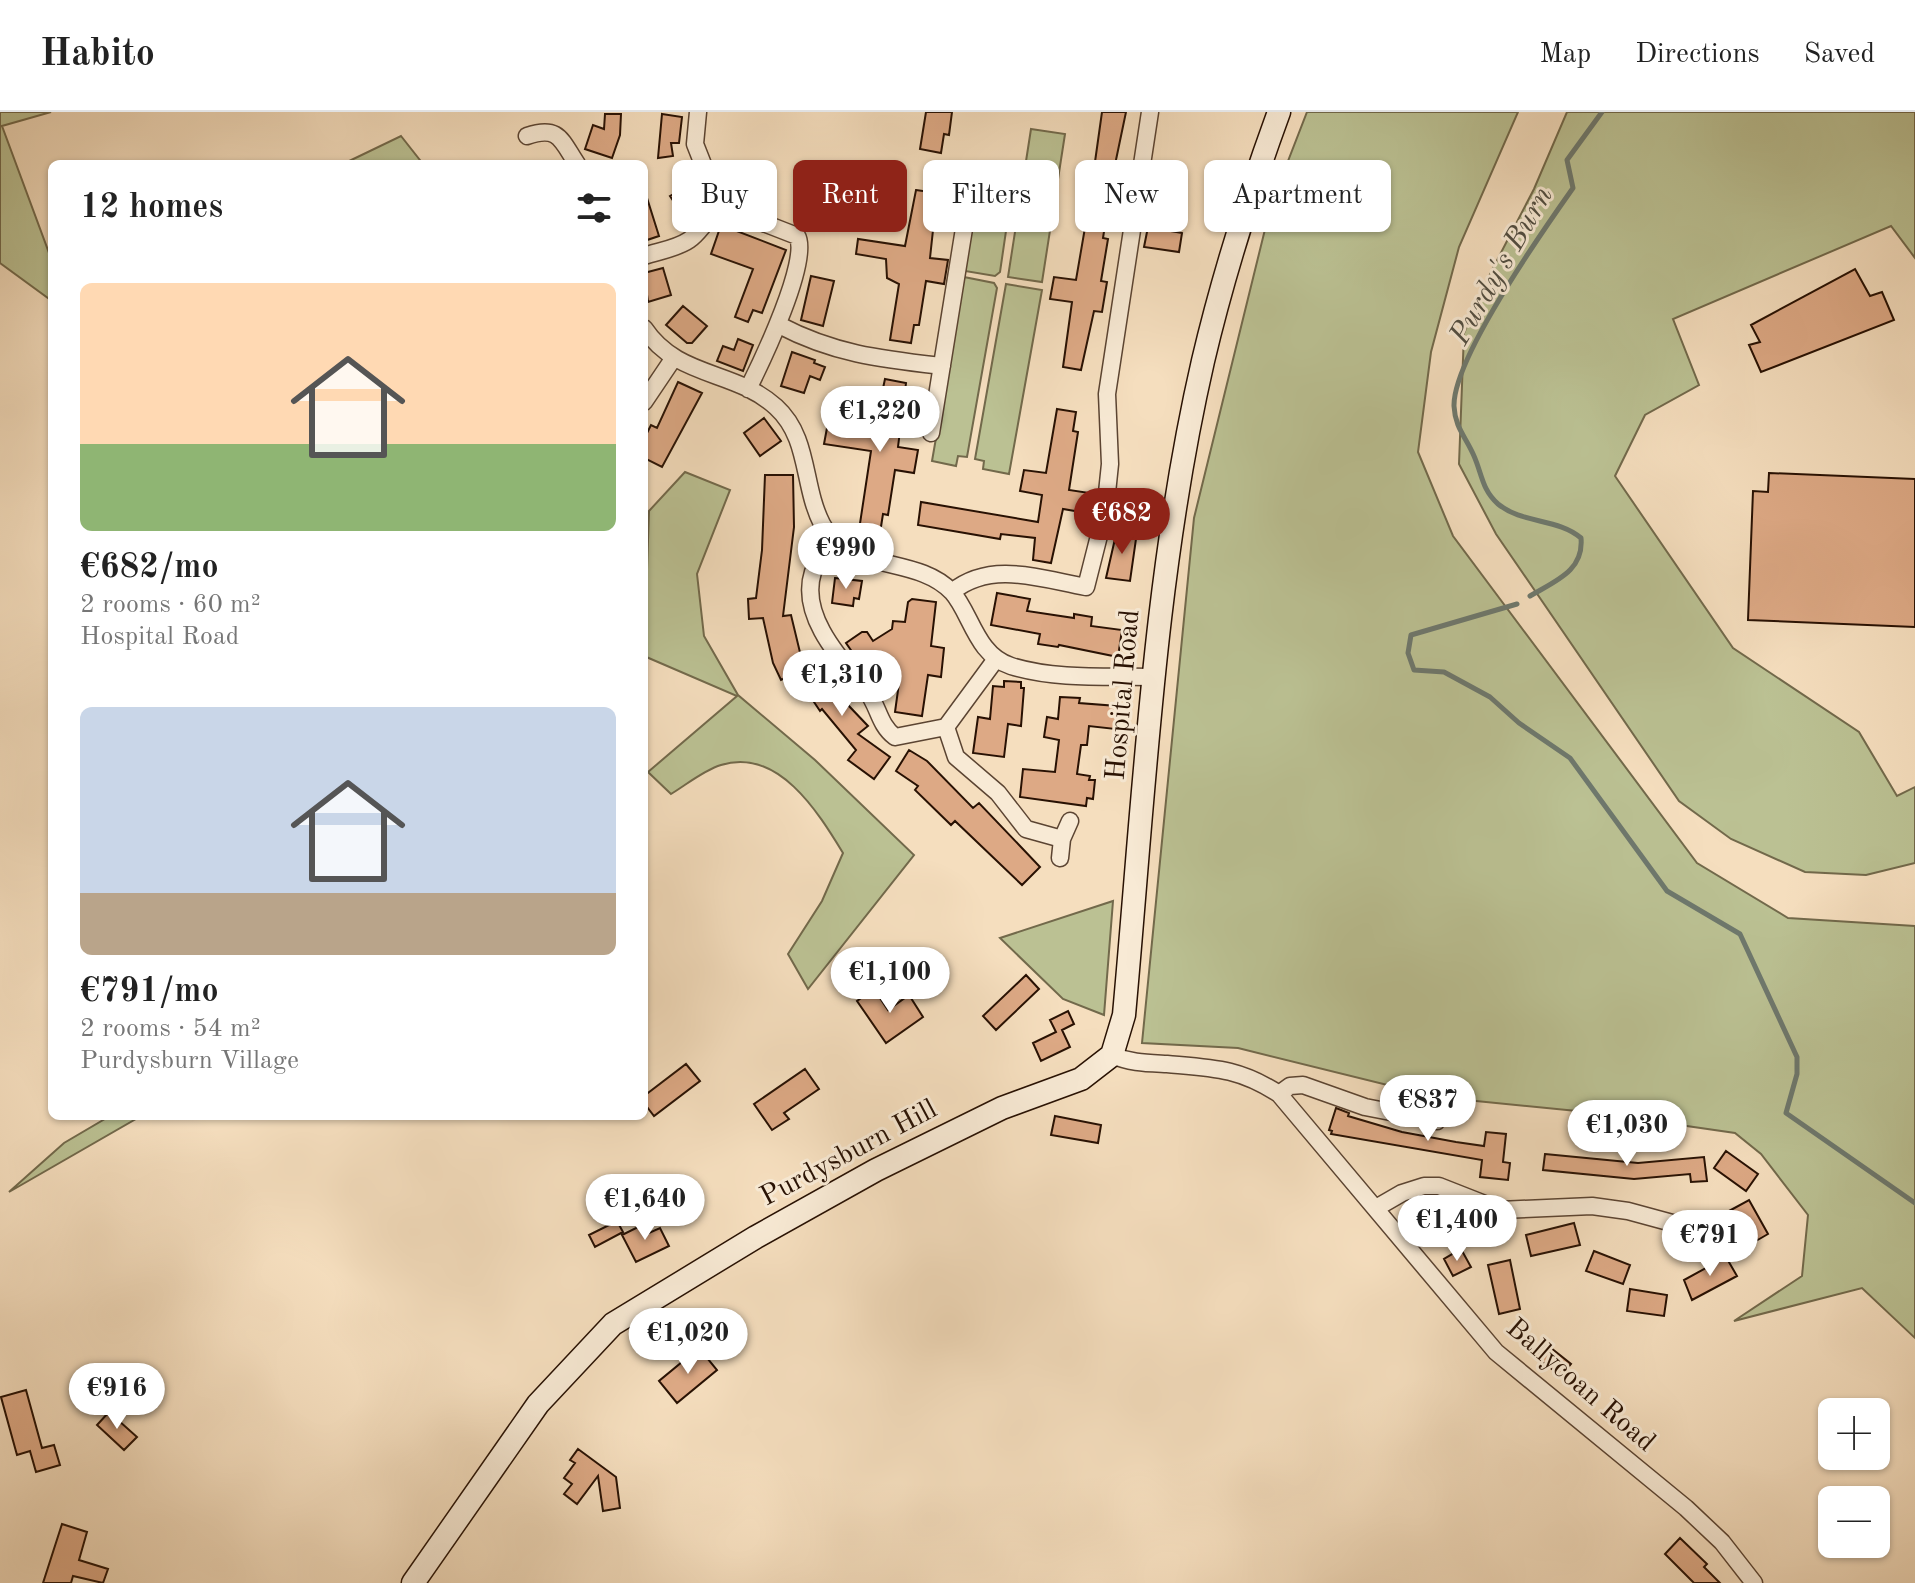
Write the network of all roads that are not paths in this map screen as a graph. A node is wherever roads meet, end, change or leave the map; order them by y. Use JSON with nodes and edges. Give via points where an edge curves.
{"nodes":[{"id":1,"x":698,"y":112,"type":"edge"},
{"id":2,"x":1150,"y":112,"type":"edge"},
{"id":3,"x":1279,"y":112,"type":"edge"},
{"id":4,"x":527,"y":136,"type":"dead end"},
{"id":5,"x":574,"y":160,"type":"edge"},
{"id":6,"x":701,"y":160,"type":"edge"},
{"id":7,"x":777,"y":228,"type":"edge"},
{"id":8,"x":697,"y":232,"type":"edge"},
{"id":9,"x":964,"y":232,"type":"edge"},
{"id":10,"x":648,"y":255,"type":"edge"},
{"id":11,"x":779,"y":325,"type":"junction"},
{"id":12,"x":648,"y":334,"type":"edge"},
{"id":13,"x":673,"y":359,"type":"junction"},
{"id":14,"x":942,"y":366,"type":"junction"},
{"id":15,"x":748,"y":389,"type":"junction"},
{"id":16,"x":648,"y":396,"type":"edge"},
{"id":17,"x":931,"y":433,"type":"dead end"},
{"id":18,"x":835,"y":542,"type":"junction"},
{"id":19,"x":952,"y":592,"type":"junction"},
{"id":20,"x":996,"y":659,"type":"junction"},
{"id":21,"x":1155,"y":677,"type":"junction"},
{"id":22,"x":946,"y":727,"type":"junction"},
{"id":23,"x":1070,"y":821,"type":"dead end"},
{"id":24,"x":1062,"y":839,"type":"junction"},
{"id":25,"x":1060,"y":858,"type":"dead end"},
{"id":26,"x":1112,"y":1055,"type":"junction"},
{"id":27,"x":1279,"y":1094,"type":"junction"},
{"id":28,"x":1437,"y":1121,"type":"dead end"},
{"id":29,"x":1376,"y":1208,"type":"junction"},
{"id":30,"x":1698,"y":1230,"type":"dead end"},
{"id":31,"x":413,"y":1583,"type":"edge"},
{"id":32,"x":1754,"y":1583,"type":"edge"}],
"edges":[{"from":1,"to":6,"type":"street","via":[[695,144]]},
{"from":2,"to":19,"type":"street","via":[[1107,394],[1109,482],[1086,587],[988,574],[967,580]]},
{"from":3,"to":21,"type":"main road","name":"Hospital Road","via":[[1231,252],[1202,362]]},
{"from":4,"to":5,"type":"street","via":[[544,130],[558,135]]},
{"from":7,"to":11,"type":"street","via":[[801,242]]},
{"from":8,"to":10,"type":"street","via":[[690,240]]},
{"from":9,"to":14,"type":"street"},
{"from":11,"to":14,"type":"street","via":[[846,353]]},
{"from":11,"to":15,"type":"street"},
{"from":12,"to":13,"type":"street"},
{"from":13,"to":15,"type":"street"},
{"from":13,"to":16,"type":"street"},
{"from":14,"to":17,"type":"street"},
{"from":15,"to":18,"type":"street","via":[[777,408],[799,439],[822,524]]},
{"from":18,"to":19,"type":"street","via":[[862,559],[921,572]]},
{"from":18,"to":22,"type":"street","via":[[814,569],[808,600],[841,663],[866,690],[880,721],[895,737]]},
{"from":19,"to":20,"type":"street","via":[[969,626]]},
{"from":20,"to":21,"type":"street","via":[[1059,675]]},
{"from":20,"to":22,"type":"street"},
{"from":21,"to":26,"type":"main road","name":"Hospital Road","via":[[1124,1015]]},
{"from":22,"to":24,"type":"street","via":[[956,757],[998,793],[1026,829]]},
{"from":23,"to":24,"type":"street"},
{"from":24,"to":25,"type":"street"},
{"from":26,"to":27,"type":"street","name":"Ballycoan Road","via":[[1128,1062],[1240,1073]]},
{"from":26,"to":31,"type":"main road","name":"Purdysburn Hill","via":[[1081,1079],[1002,1108],[876,1170],[613,1324],[538,1404]]},
{"from":27,"to":28,"type":"street","via":[[1303,1085],[1365,1107]]},
{"from":27,"to":29,"type":"street","name":"Ballycoan Road"},
{"from":29,"to":30,"type":"street","via":[[1402,1193],[1439,1186],[1500,1210],[1592,1206]]},
{"from":29,"to":32,"type":"street","name":"Ballycoan Road","via":[[1496,1352],[1686,1508]]}]}
